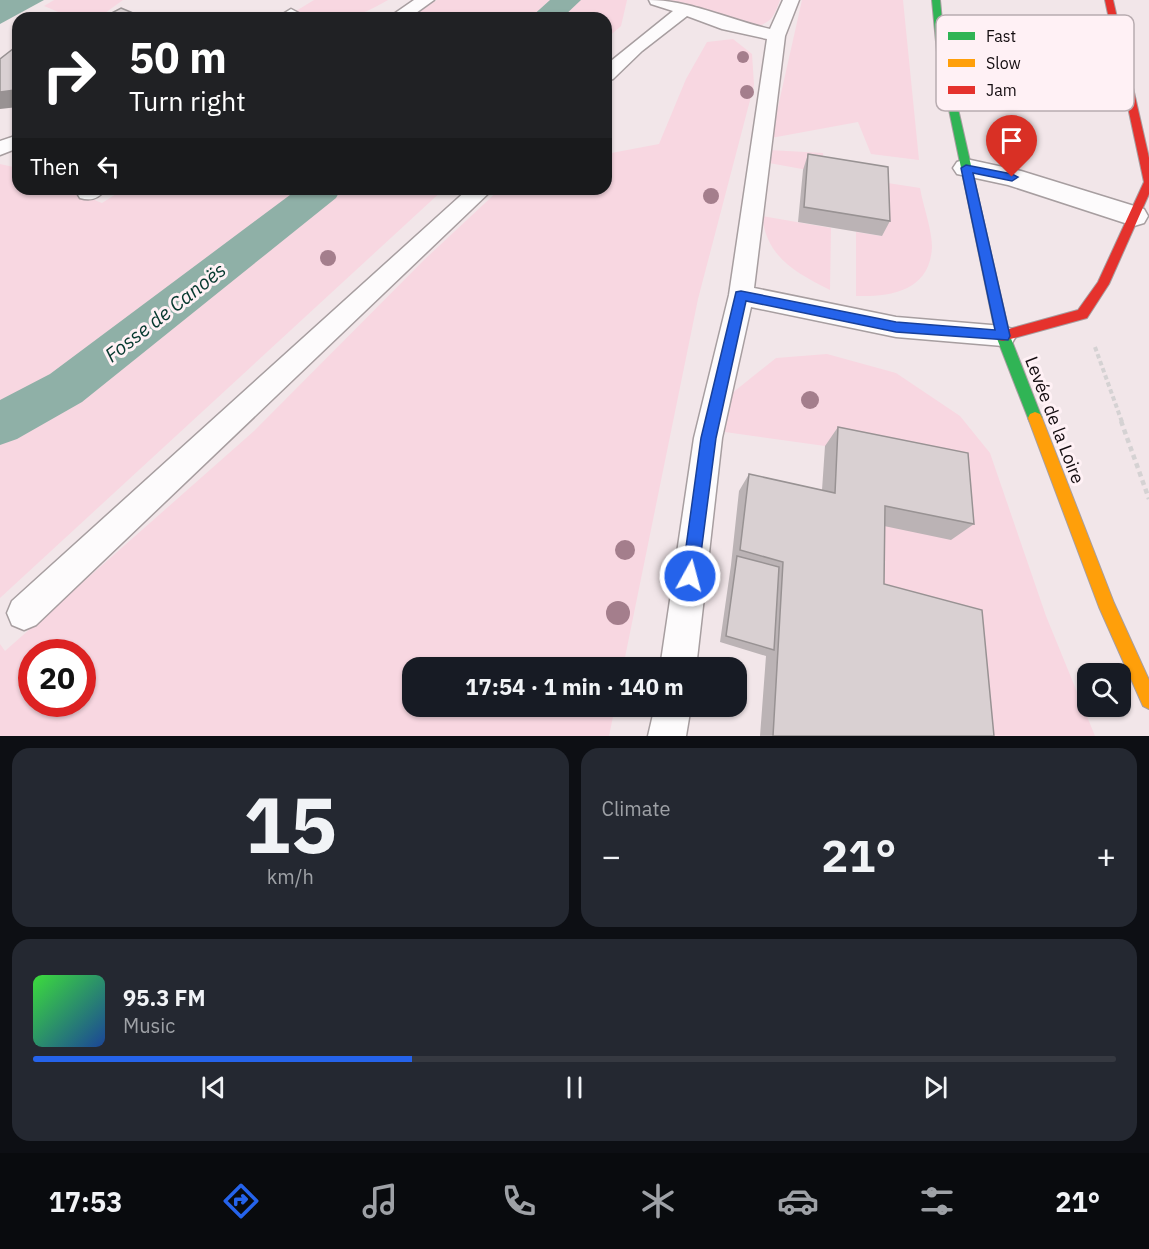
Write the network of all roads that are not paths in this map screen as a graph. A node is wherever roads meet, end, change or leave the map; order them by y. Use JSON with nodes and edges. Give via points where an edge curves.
{"nodes":[{"id":1,"x":426,"y":0,"type":"edge"},
{"id":2,"x":657,"y":0,"type":"edge"},
{"id":3,"x":791,"y":0,"type":"edge"},
{"id":4,"x":936,"y":0,"type":"edge"},
{"id":5,"x":1109,"y":0,"type":"edge"},
{"id":6,"x":685,"y":10,"type":"junction"},
{"id":7,"x":407,"y":12,"type":"edge"},
{"id":8,"x":937,"y":15,"type":"edge"},
{"id":9,"x":1112,"y":15,"type":"edge"},
{"id":10,"x":776,"y":36,"type":"junction"},
{"id":11,"x":612,"y":69,"type":"edge"},
{"id":12,"x":954,"y":111,"type":"edge"},
{"id":13,"x":1133,"y":111,"type":"edge"},
{"id":14,"x":966,"y":168,"type":"junction"},
{"id":15,"x":476,"y":195,"type":"edge"},
{"id":16,"x":1134,"y":216,"type":"junction"},
{"id":17,"x":741,"y":295,"type":"junction"},
{"id":18,"x":1003,"y":336,"type":"junction"},
{"id":19,"x":24,"y":613,"type":"dead end"},
{"id":20,"x":679,"y":657,"type":"edge"},
{"id":21,"x":1149,"y":700,"type":"edge"},
{"id":22,"x":671,"y":717,"type":"edge"},
{"id":23,"x":667,"y":736,"type":"edge"}],
"edges":[{"from":1,"to":7,"type":"lane"},
{"from":2,"to":6,"type":"lane"},
{"from":3,"to":10,"type":"lane"},
{"from":4,"to":8,"type":"main road","name":"Levée de la Loire"},
{"from":5,"to":9,"type":"main road"},
{"from":6,"to":10,"type":"lane"},
{"from":6,"to":11,"type":"lane"},
{"from":10,"to":17,"type":"lane"},
{"from":12,"to":14,"type":"main road","name":"Levée de la Loire"},
{"from":13,"to":16,"type":"main road","via":[[1149,182]]},
{"from":14,"to":16,"type":"street","via":[[1012,177]]},
{"from":14,"to":18,"type":"main road","name":"Levée de la Loire"},
{"from":15,"to":19,"type":"lane"},
{"from":16,"to":18,"type":"main road","via":[[1103,284],[1082,314]]},
{"from":17,"to":18,"type":"lane","via":[[896,327]]},
{"from":17,"to":20,"type":"lane","via":[[708,438]]},
{"from":18,"to":21,"type":"main road","name":"Levée de la Loire","via":[[1107,607]]},
{"from":22,"to":23,"type":"lane"}]}
